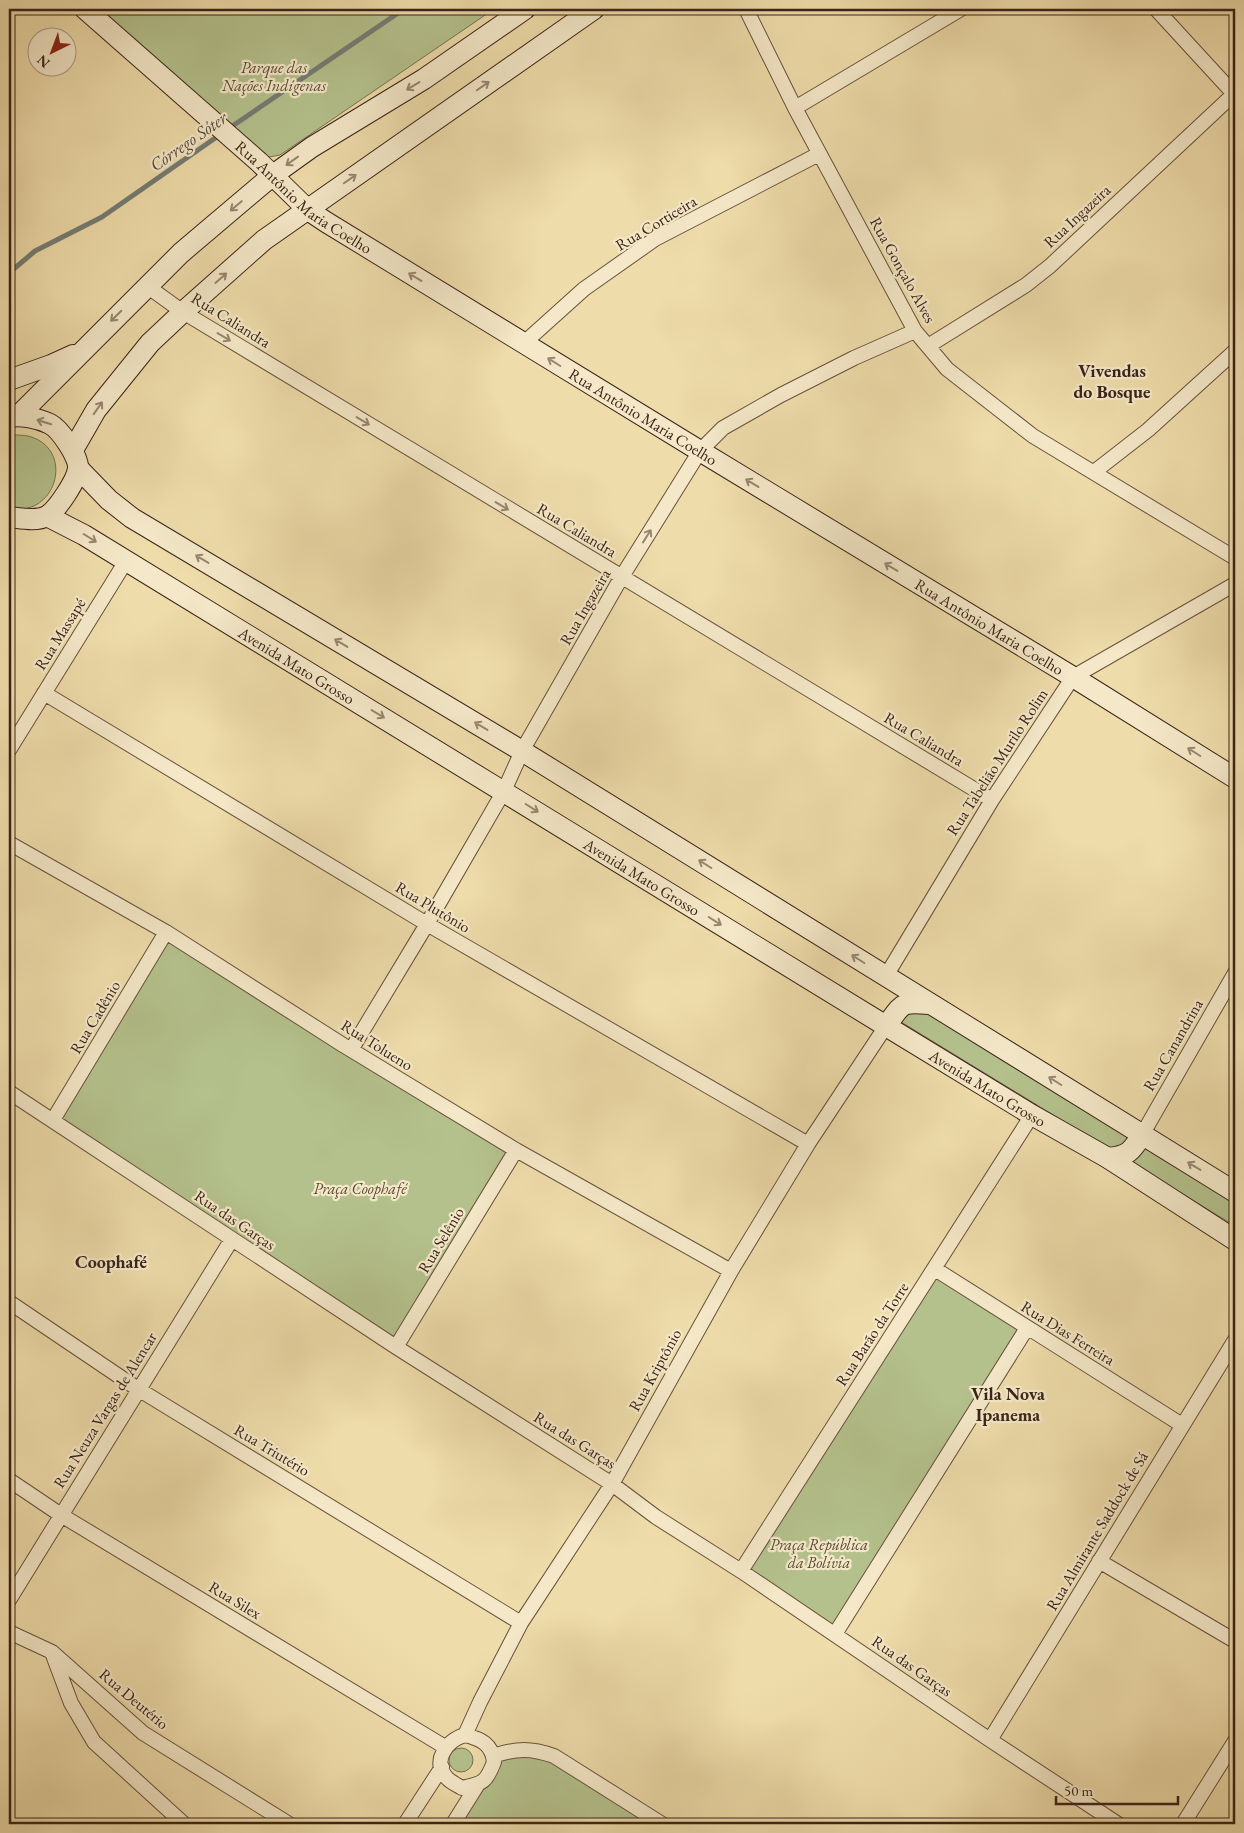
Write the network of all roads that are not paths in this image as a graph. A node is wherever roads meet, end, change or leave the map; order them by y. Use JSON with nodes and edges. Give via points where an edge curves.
{"nodes":[{"id":1,"x":85,"y":9,"type":"edge"},
{"id":2,"x":525,"y":9,"type":"edge"},
{"id":3,"x":594,"y":9,"type":"edge"},
{"id":4,"x":746,"y":9,"type":"edge"},
{"id":5,"x":961,"y":9,"type":"edge"},
{"id":6,"x":1156,"y":9,"type":"edge"},
{"id":7,"x":1235,"y":94,"type":"edge"},
{"id":8,"x":795,"y":108,"type":"junction"},
{"id":9,"x":820,"y":154,"type":"junction"},
{"id":10,"x":273,"y":175,"type":"junction"},
{"id":11,"x":308,"y":210,"type":"junction"},
{"id":12,"x":147,"y":286,"type":"junction"},
{"id":13,"x":183,"y":312,"type":"junction"},
{"id":14,"x":915,"y":331,"type":"junction"},
{"id":15,"x":524,"y":343,"type":"junction"},
{"id":16,"x":928,"y":346,"type":"junction"},
{"id":17,"x":84,"y":350,"type":"junction"},
{"id":18,"x":1235,"y":351,"type":"edge"},
{"id":19,"x":9,"y":380,"type":"edge"},
{"id":20,"x":14,"y":416,"type":"edge"},
{"id":21,"x":700,"y":451,"type":"junction"},
{"id":22,"x":76,"y":459,"type":"junction"},
{"id":23,"x":1094,"y":472,"type":"junction"},
{"id":24,"x":9,"y":517,"type":"edge"},
{"id":25,"x":38,"y":518,"type":"junction"},
{"id":26,"x":9,"y":532,"type":"edge"},
{"id":27,"x":1235,"y":558,"type":"edge"},
{"id":28,"x":126,"y":561,"type":"junction"},
{"id":29,"x":621,"y":578,"type":"junction"},
{"id":30,"x":1235,"y":584,"type":"edge"},
{"id":31,"x":1073,"y":676,"type":"junction"},
{"id":32,"x":44,"y":693,"type":"junction"},
{"id":33,"x":9,"y":750,"type":"edge"},
{"id":34,"x":522,"y":751,"type":"junction"},
{"id":35,"x":1235,"y":778,"type":"edge"},
{"id":36,"x":504,"y":791,"type":"junction"},
{"id":37,"x":992,"y":800,"type":"junction"},
{"id":38,"x":9,"y":843,"type":"edge"},
{"id":39,"x":427,"y":924,"type":"junction"},
{"id":40,"x":166,"y":932,"type":"junction"},
{"id":41,"x":1235,"y":973,"type":"edge"},
{"id":42,"x":886,"y":976,"type":"junction"},
{"id":43,"x":932,"y":1004,"type":"junction"},
{"id":44,"x":886,"y":1026,"type":"junction"},
{"id":45,"x":351,"y":1050,"type":"junction"},
{"id":46,"x":9,"y":1092,"type":"edge"},
{"id":47,"x":1032,"y":1115,"type":"junction"},
{"id":48,"x":53,"y":1120,"type":"junction"},
{"id":49,"x":1142,"y":1135,"type":"junction"},
{"id":50,"x":808,"y":1144,"type":"junction"},
{"id":51,"x":516,"y":1150,"type":"junction"},
{"id":52,"x":1108,"y":1158,"type":"junction"},
{"id":53,"x":1235,"y":1192,"type":"edge"},
{"id":54,"x":232,"y":1239,"type":"junction"},
{"id":55,"x":1235,"y":1240,"type":"edge"},
{"id":56,"x":935,"y":1269,"type":"junction"},
{"id":57,"x":730,"y":1271,"type":"junction"},
{"id":58,"x":9,"y":1302,"type":"edge"},
{"id":59,"x":1027,"y":1328,"type":"junction"},
{"id":60,"x":1235,"y":1340,"type":"edge"},
{"id":61,"x":396,"y":1347,"type":"junction"},
{"id":62,"x":138,"y":1388,"type":"junction"},
{"id":63,"x":1182,"y":1425,"type":"junction"},
{"id":64,"x":9,"y":1480,"type":"edge"},
{"id":65,"x":612,"y":1484,"type":"junction"},
{"id":66,"x":61,"y":1515,"type":"junction"},
{"id":67,"x":1099,"y":1561,"type":"junction"},
{"id":68,"x":741,"y":1571,"type":"junction"},
{"id":69,"x":9,"y":1600,"type":"edge"},
{"id":70,"x":521,"y":1622,"type":"junction"},
{"id":71,"x":9,"y":1632,"type":"edge"},
{"id":72,"x":836,"y":1634,"type":"junction"},
{"id":73,"x":1235,"y":1641,"type":"edge"},
{"id":74,"x":52,"y":1652,"type":"junction"},
{"id":75,"x":465,"y":1735,"type":"junction"},
{"id":76,"x":990,"y":1740,"type":"junction"},
{"id":77,"x":1235,"y":1741,"type":"edge"},
{"id":78,"x":445,"y":1747,"type":"junction"},
{"id":79,"x":494,"y":1756,"type":"junction"},
{"id":80,"x":442,"y":1767,"type":"junction"},
{"id":81,"x":478,"y":1784,"type":"junction"},
{"id":82,"x":184,"y":1824,"type":"edge"},
{"id":83,"x":289,"y":1824,"type":"edge"},
{"id":84,"x":405,"y":1824,"type":"edge"},
{"id":85,"x":454,"y":1824,"type":"edge"},
{"id":86,"x":662,"y":1824,"type":"edge"},
{"id":87,"x":1118,"y":1824,"type":"edge"},
{"id":88,"x":1183,"y":1824,"type":"edge"}],
"edges":[{"from":1,"to":10,"type":"main road","name":"Rua Antônio Maria Coelho"},
{"from":2,"to":10,"type":"main road","one_way":true,"via":[[424,79],[312,147]]},
{"from":11,"to":3,"type":"main road","one_way":true},
{"from":4,"to":8,"type":"street","name":"Rua Gonçalo Alves"},
{"from":5,"to":8,"type":"street"},
{"from":6,"to":7,"type":"street"},
{"from":7,"to":16,"type":"street","name":"Rua Ingazeira","via":[[1050,266],[1026,285]]},
{"from":8,"to":9,"type":"street","name":"Rua Gonçalo Alves"},
{"from":9,"to":14,"type":"street","name":"Rua Gonçalo Alves"},
{"from":9,"to":15,"type":"street","name":"Rua Corticeira","via":[[655,239],[584,289]]},
{"from":10,"to":11,"type":"main road","name":"Rua Antônio Maria Coelho"},
{"from":10,"to":12,"type":"main road","one_way":true,"via":[[181,252]]},
{"from":13,"to":11,"type":"main road","one_way":true,"via":[[264,240]]},
{"from":15,"to":11,"type":"main road","name":"Rua Antônio Maria Coelho","one_way":true},
{"from":12,"to":13,"type":"street","name":"Rua Caliandra"},
{"from":12,"to":17,"type":"main road","one_way":true},
{"from":22,"to":13,"type":"main road","one_way":true,"via":[[96,410],[150,343]]},
{"from":13,"to":29,"type":"street","name":"Rua Caliandra","one_way":true},
{"from":14,"to":16,"type":"street","name":"Rua Gonçalo Alves"},
{"from":14,"to":21,"type":"street","name":"Rua Ingazeira","via":[[781,395],[723,428]]},
{"from":21,"to":15,"type":"main road","name":"Rua Antônio Maria Coelho","one_way":true},
{"from":16,"to":23,"type":"street","name":"Rua Gonçalo Alves","via":[[947,369],[1033,436]]},
{"from":17,"to":19,"type":"main road"},
{"from":17,"to":20,"type":"main road"},
{"from":18,"to":23,"type":"street","via":[[1148,430]]},
{"from":22,"to":20,"type":"main road","one_way":true,"via":[[51,424]]},
{"from":29,"to":21,"type":"street","name":"Rua Ingazeira","one_way":true},
{"from":31,"to":21,"type":"main road","name":"Rua Antônio Maria Coelho","one_way":true},
{"from":22,"to":25,"type":"main road","via":[[67,495]]},
{"from":34,"to":22,"type":"main road","one_way":true,"via":[[132,518],[109,500]]},
{"from":23,"to":27,"type":"street","name":"Rua Gonçalo Alves"},
{"from":24,"to":25,"type":"main road","name":"Avenida Mato Grosso"},
{"from":25,"to":26,"type":"main road"},
{"from":25,"to":28,"type":"main road","name":"Avenida Mato Grosso","one_way":true,"via":[[84,534]]},
{"from":28,"to":32,"type":"street","name":"Rua Massapé"},
{"from":28,"to":36,"type":"main road","name":"Avenida Mato Grosso","one_way":true},
{"from":29,"to":34,"type":"street","name":"Rua Ingazeira"},
{"from":29,"to":37,"type":"street","name":"Rua Caliandra"},
{"from":30,"to":31,"type":"street","name":"Rua Tabelião Murilo Rolim"},
{"from":35,"to":31,"type":"main road","name":"Rua Antônio Maria Coelho","one_way":true},
{"from":31,"to":37,"type":"street","name":"Rua Tabelião Murilo Rolim"},
{"from":32,"to":33,"type":"street","name":"Rua Massapé"},
{"from":32,"to":39,"type":"street","name":"Rua Plutônio"},
{"from":34,"to":36,"type":"street","name":"Rua Ingazeira"},
{"from":42,"to":34,"type":"main road","one_way":true},
{"from":36,"to":39,"type":"street"},
{"from":36,"to":44,"type":"main road","name":"Avenida Mato Grosso","one_way":true},
{"from":37,"to":42,"type":"street","name":"Rua Tabelião Murilo Rolim"},
{"from":38,"to":40,"type":"street","name":"Rua Tolueno"},
{"from":39,"to":45,"type":"street"},
{"from":39,"to":50,"type":"street","name":"Rua Plutônio"},
{"from":40,"to":45,"type":"street","name":"Rua Tolueno"},
{"from":40,"to":48,"type":"street","name":"Rua Cadênio"},
{"from":41,"to":49,"type":"street","name":"Rua Canandrina"},
{"from":42,"to":43,"type":"main road"},
{"from":43,"to":44,"type":"main road","via":[[905,1003]]},
{"from":49,"to":43,"type":"main road","one_way":true},
{"from":44,"to":47,"type":"main road","name":"Avenida Mato Grosso"},
{"from":44,"to":50,"type":"street","name":"Rua Kriptônio"},
{"from":45,"to":51,"type":"street","name":"Rua Tolueno"},
{"from":46,"to":48,"type":"street","name":"Rua das Garças"},
{"from":47,"to":52,"type":"main road","name":"Avenida Mato Grosso"},
{"from":47,"to":56,"type":"street","name":"Rua Barão da Torre"},
{"from":48,"to":54,"type":"street","name":"Rua das Garças"},
{"from":49,"to":52,"type":"main road","via":[[1126,1155]]},
{"from":53,"to":49,"type":"main road","one_way":true},
{"from":50,"to":57,"type":"street","name":"Rua Kriptônio"},
{"from":51,"to":57,"type":"street","name":"Rua Tolueno"},
{"from":51,"to":61,"type":"street","name":"Rua Selênio"},
{"from":52,"to":55,"type":"main road","name":"Avenida Mato Grosso"},
{"from":54,"to":61,"type":"street","name":"Rua das Garças"},
{"from":54,"to":62,"type":"street","name":"Rua Neuza Vargas de Alencar"},
{"from":56,"to":59,"type":"street","name":"Rua Dias Ferreira"},
{"from":56,"to":68,"type":"street","name":"Rua Barão da Torre"},
{"from":57,"to":65,"type":"street","name":"Rua Kriptônio"},
{"from":58,"to":62,"type":"street","name":"Rua Triutério"},
{"from":59,"to":63,"type":"street","name":"Rua Dias Ferreira"},
{"from":59,"to":72,"type":"street"},
{"from":60,"to":63,"type":"street","name":"Rua Almirante Saddock de Sá"},
{"from":61,"to":65,"type":"street","name":"Rua das Garças"},
{"from":62,"to":66,"type":"street","name":"Rua Neuza Vargas de Alencar"},
{"from":62,"to":70,"type":"street","name":"Rua Triutério"},
{"from":63,"to":67,"type":"street","name":"Rua Almirante Saddock de Sá"},
{"from":64,"to":66,"type":"street","name":"Rua Silex"},
{"from":65,"to":68,"type":"street","name":"Rua das Garças","via":[[656,1517]]},
{"from":65,"to":70,"type":"street","name":"Rua Kriptônio"},
{"from":66,"to":69,"type":"street","name":"Rua Neuza Vargas de Alencar"},
{"from":66,"to":78,"type":"street","name":"Rua Silex"},
{"from":67,"to":73,"type":"street"},
{"from":67,"to":76,"type":"street","name":"Rua Almirante Saddock de Sá"},
{"from":68,"to":72,"type":"street","name":"Rua das Garças"},
{"from":70,"to":75,"type":"street","name":"Rua Kriptônio"},
{"from":71,"to":74,"type":"street","name":"Rua Deutério"},
{"from":72,"to":76,"type":"street","name":"Rua das Garças"},
{"from":74,"to":82,"type":"street","via":[[71,1703],[94,1742]]},
{"from":74,"to":83,"type":"street","name":"Rua Deutério","via":[[143,1734]]},
{"from":75,"to":78,"type":"street"},
{"from":75,"to":79,"type":"street","via":[[481,1739]]},
{"from":76,"to":87,"type":"street","name":"Rua das Garças"},
{"from":77,"to":88,"type":"street"},
{"from":78,"to":80,"type":"street"},
{"from":79,"to":81,"type":"street","via":[[488,1778]]},
{"from":79,"to":86,"type":"street","via":[[511,1750],[538,1750],[554,1756]]},
{"from":80,"to":81,"type":"street","via":[[446,1778],[462,1788]]},
{"from":80,"to":84,"type":"street"},
{"from":81,"to":85,"type":"street"}]}
